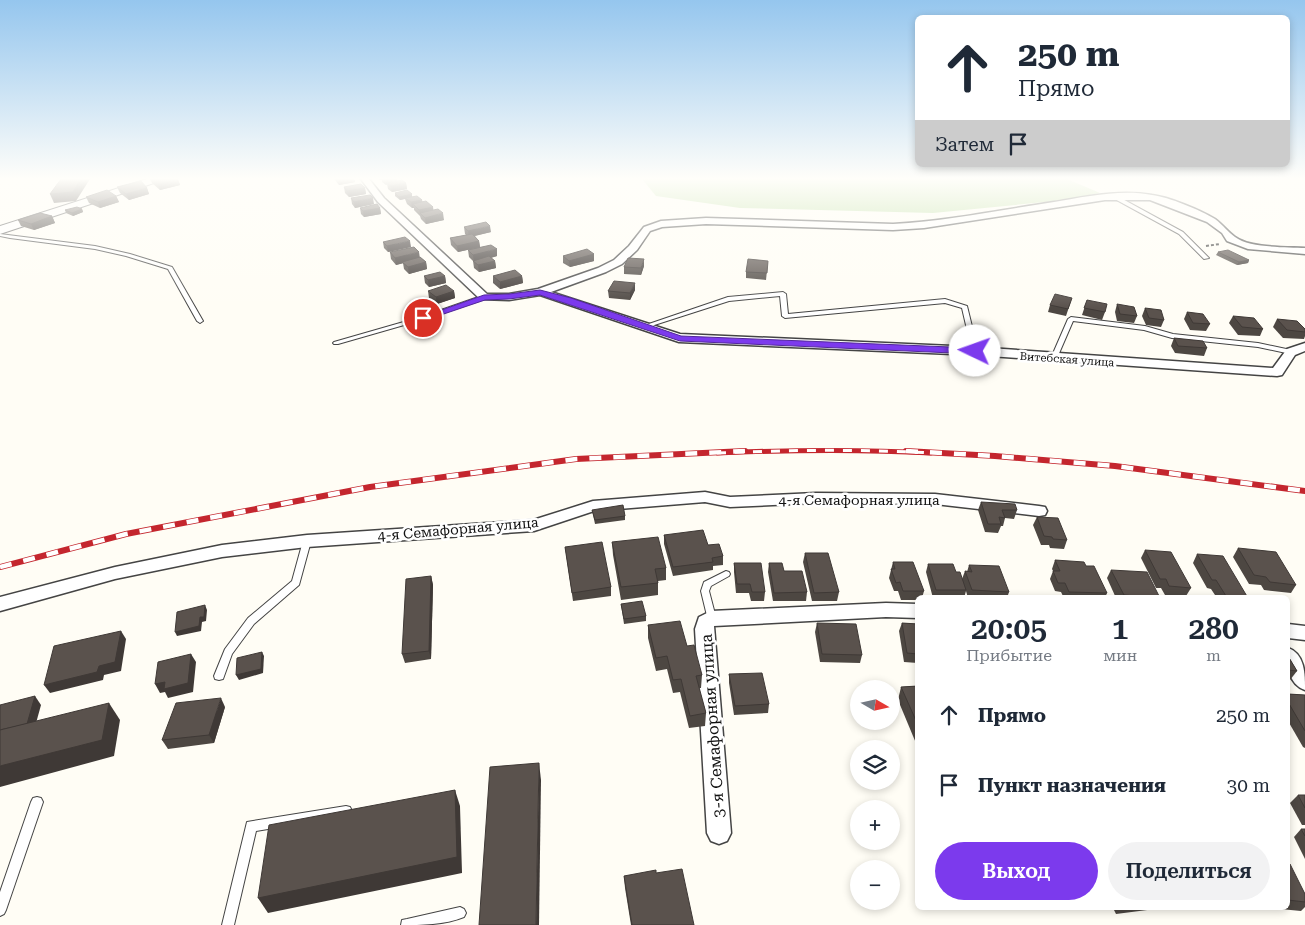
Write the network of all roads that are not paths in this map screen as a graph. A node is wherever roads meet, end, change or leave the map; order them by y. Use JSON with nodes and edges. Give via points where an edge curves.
{"nodes":[{"id":1,"x":23,"y":222,"type":"edge"},
{"id":2,"x":404,"y":222,"type":"edge"},
{"id":3,"x":688,"y":222,"type":"edge"},
{"id":4,"x":742,"y":222,"type":"edge"},
{"id":5,"x":943,"y":222,"type":"edge"},
{"id":6,"x":1161,"y":222,"type":"edge"},
{"id":7,"x":1213,"y":222,"type":"edge"},
{"id":8,"x":0,"y":230,"type":"edge"},
{"id":9,"x":0,"y":234,"type":"edge"},
{"id":10,"x":1305,"y":252,"type":"edge"},
{"id":11,"x":1206,"y":258,"type":"dead end"},
{"id":12,"x":540,"y":292,"type":"junction"},
{"id":13,"x":484,"y":297,"type":"junction"},
{"id":14,"x":200,"y":321,"type":"dead end"},
{"id":15,"x":643,"y":326,"type":"junction"},
{"id":16,"x":336,"y":343,"type":"dead end"},
{"id":17,"x":1305,"y":346,"type":"edge"},
{"id":18,"x":975,"y":351,"type":"junction"},
{"id":19,"x":1291,"y":352,"type":"junction"},
{"id":20,"x":1054,"y":358,"type":"junction"},
{"id":21,"x":1038,"y":511,"type":"dead end"},
{"id":22,"x":307,"y":541,"type":"junction"},
{"id":23,"x":726,"y":574,"type":"dead end"},
{"id":24,"x":0,"y":604,"type":"edge"},
{"id":25,"x":915,"y":611,"type":"edge"},
{"id":26,"x":711,"y":618,"type":"junction"},
{"id":27,"x":1290,"y":631,"type":"edge"},
{"id":28,"x":1305,"y":633,"type":"edge"},
{"id":29,"x":1290,"y":659,"type":"edge"},
{"id":30,"x":219,"y":676,"type":"dead end"},
{"id":31,"x":1305,"y":682,"type":"edge"},
{"id":32,"x":36,"y":802,"type":"dead end"},
{"id":33,"x":360,"y":808,"type":"edge"},
{"id":34,"x":719,"y":833,"type":"dead end"},
{"id":35,"x":0,"y":910,"type":"edge"},
{"id":36,"x":460,"y":914,"type":"dead end"},
{"id":37,"x":228,"y":925,"type":"edge"},
{"id":38,"x":407,"y":925,"type":"edge"}],
"edges":[{"from":1,"to":8,"type":"street"},
{"from":2,"to":13,"type":"street"},
{"from":3,"to":12,"type":"street","via":[[661,224],[647,229],[618,262]]},
{"from":4,"to":5,"type":"street","via":[[892,227]]},
{"from":6,"to":11,"type":"lane","via":[[1181,233]]},
{"from":7,"to":10,"type":"street","via":[[1231,239],[1252,247]]},
{"from":9,"to":14,"type":"lane","via":[[16,239],[85,245],[170,268]]},
{"from":12,"to":13,"type":"street","name":"Витебская улица"},
{"from":12,"to":15,"type":"street","name":"Витебская улица"},
{"from":13,"to":16,"type":"lane"},
{"from":15,"to":18,"type":"street","name":"Витебская улица","via":[[680,338]]},
{"from":15,"to":18,"type":"lane","via":[[728,300],[783,294],[786,316],[945,301],[965,307]]},
{"from":17,"to":19,"type":"street"},
{"from":18,"to":20,"type":"street","name":"Витебская улица"},
{"from":19,"to":20,"type":"street","name":"Витебская улица","via":[[1277,372]]},
{"from":19,"to":20,"type":"lane","via":[[1071,319]]},
{"from":21,"to":22,"type":"street","name":"4-я Семафорная улица","via":[[935,499],[816,498],[730,502],[705,497],[594,506],[534,525]]},
{"from":22,"to":24,"type":"street","name":"4-я Семафорная улица","via":[[222,551],[115,573]]},
{"from":22,"to":30,"type":"lane","via":[[296,583],[250,621],[228,652]]},
{"from":23,"to":26,"type":"lane","via":[[707,584],[704,591]]},
{"from":25,"to":26,"type":"street","name":"3-я Семафорная улица"},
{"from":26,"to":34,"type":"street","name":"3-я Семафорная улица","via":[[704,629]]},
{"from":27,"to":28,"type":"street"},
{"from":29,"to":31,"type":"street"},
{"from":32,"to":35,"type":"lane"},
{"from":33,"to":37,"type":"lane","via":[[251,826]]},
{"from":36,"to":38,"type":"lane"}]}
